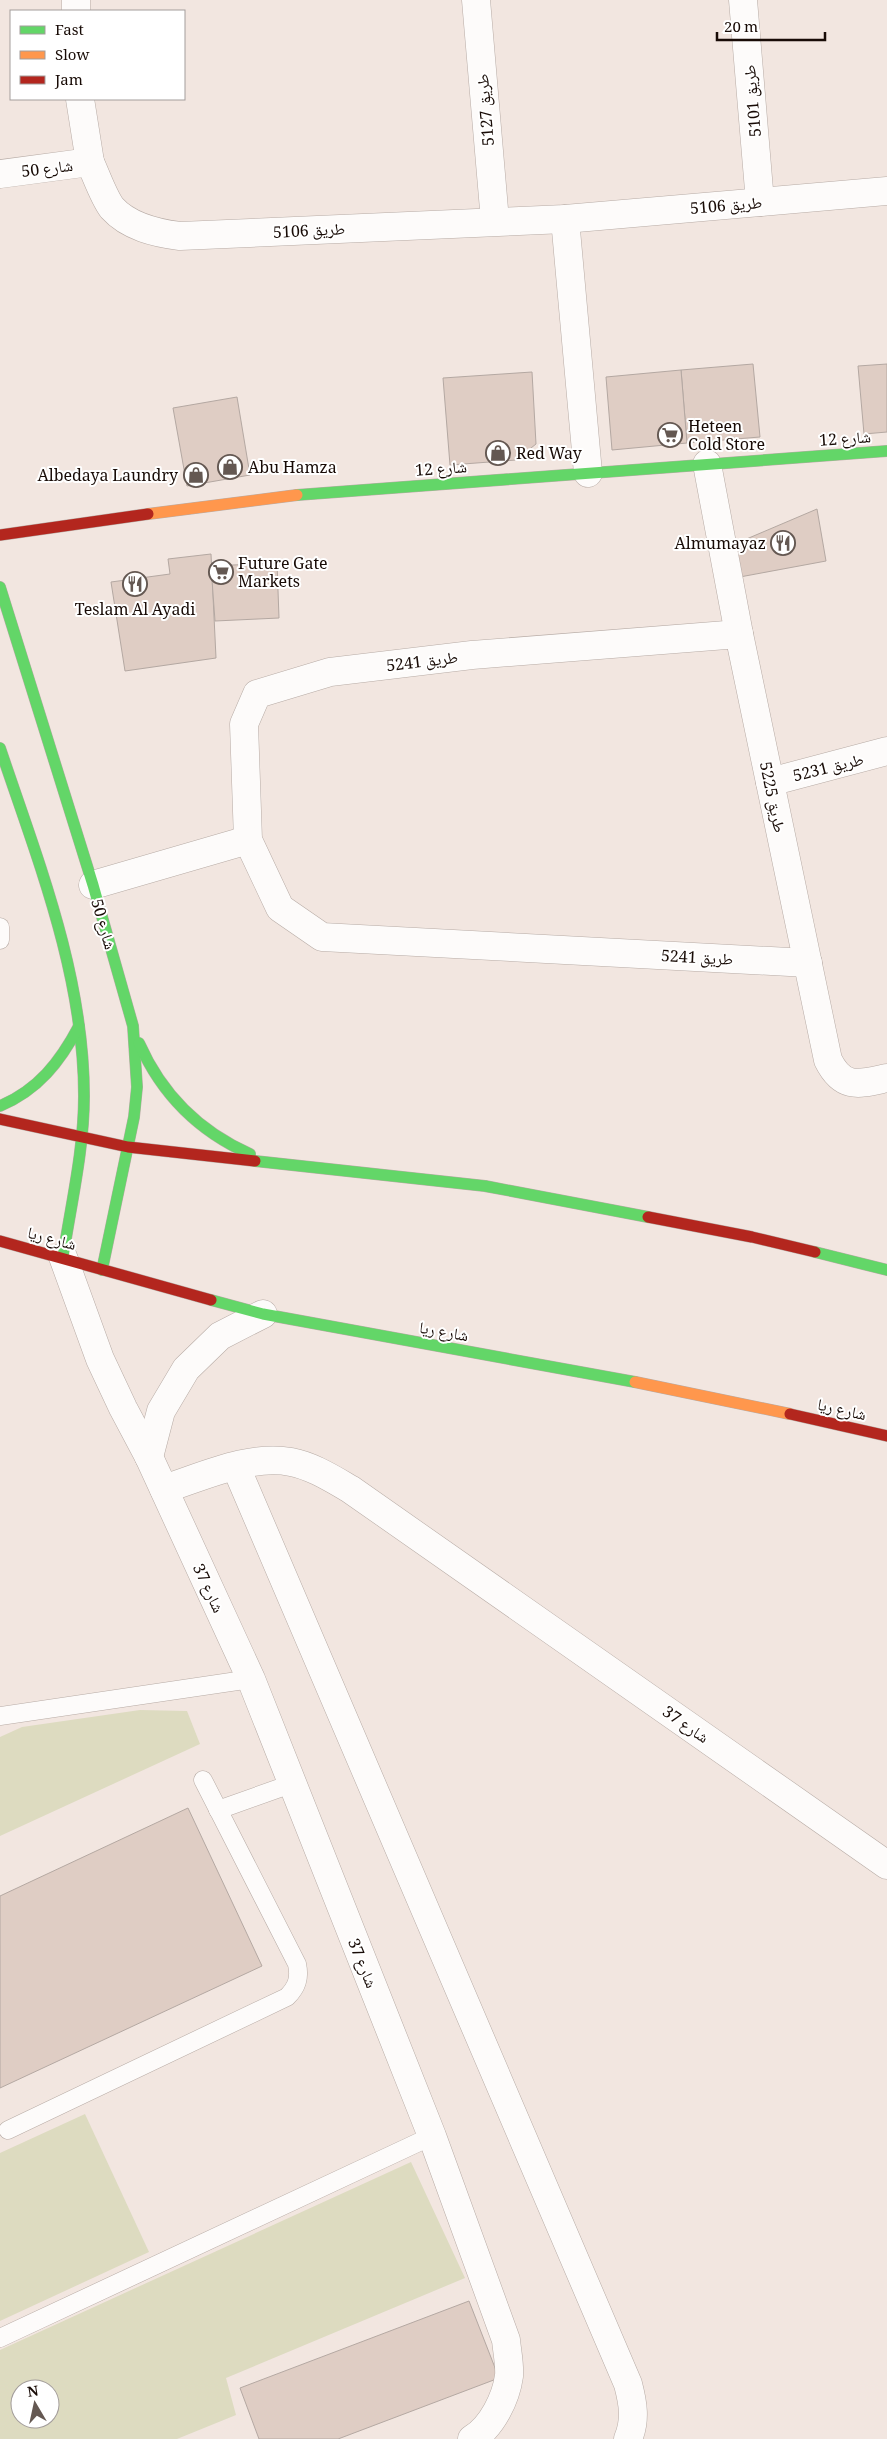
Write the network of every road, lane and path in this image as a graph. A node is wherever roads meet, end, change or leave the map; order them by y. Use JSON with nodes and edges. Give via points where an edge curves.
{"nodes":[{"id":1,"x":476,"y":0,"type":"edge"},
{"id":2,"x":743,"y":0,"type":"edge"},
{"id":3,"x":80,"y":100,"type":"edge"},
{"id":4,"x":90,"y":162,"type":"junction"},
{"id":5,"x":0,"y":174,"type":"edge"},
{"id":6,"x":887,"y":191,"type":"edge"},
{"id":7,"x":760,"y":202,"type":"junction"},
{"id":8,"x":564,"y":219,"type":"junction"},
{"id":9,"x":495,"y":221,"type":"junction"},
{"id":10,"x":887,"y":451,"type":"edge"},
{"id":11,"x":707,"y":464,"type":"junction"},
{"id":12,"x":588,"y":473,"type":"junction"},
{"id":13,"x":0,"y":535,"type":"edge"},
{"id":14,"x":0,"y":587,"type":"edge"},
{"id":15,"x":739,"y":634,"type":"junction"},
{"id":16,"x":0,"y":748,"type":"edge"},
{"id":17,"x":887,"y":752,"type":"edge"},
{"id":18,"x":770,"y":782,"type":"junction"},
{"id":19,"x":248,"y":840,"type":"junction"},
{"id":20,"x":93,"y":885,"type":"junction"},
{"id":21,"x":0,"y":927,"type":"edge"},
{"id":22,"x":0,"y":940,"type":"edge"},
{"id":23,"x":808,"y":963,"type":"junction"},
{"id":24,"x":79,"y":1026,"type":"junction"},
{"id":25,"x":133,"y":1026,"type":"junction"},
{"id":26,"x":887,"y":1078,"type":"edge"},
{"id":27,"x":0,"y":1106,"type":"edge"},
{"id":28,"x":0,"y":1118,"type":"edge"},
{"id":29,"x":82,"y":1137,"type":"junction"},
{"id":30,"x":128,"y":1147,"type":"junction"},
{"id":31,"x":294,"y":1166,"type":"junction"},
{"id":32,"x":0,"y":1241,"type":"edge"},
{"id":33,"x":63,"y":1257,"type":"junction"},
{"id":34,"x":102,"y":1270,"type":"junction"},
{"id":35,"x":887,"y":1270,"type":"edge"},
{"id":36,"x":263,"y":1314,"type":"junction"},
{"id":37,"x":887,"y":1436,"type":"edge"},
{"id":38,"x":149,"y":1456,"type":"junction"},
{"id":39,"x":236,"y":1467,"type":"junction"},
{"id":40,"x":164,"y":1489,"type":"junction"},
{"id":41,"x":251,"y":1680,"type":"junction"},
{"id":42,"x":0,"y":1716,"type":"edge"},
{"id":43,"x":203,"y":1780,"type":"dead end"},
{"id":44,"x":292,"y":1784,"type":"junction"},
{"id":45,"x":218,"y":1810,"type":"junction"},
{"id":46,"x":887,"y":1865,"type":"edge"},
{"id":47,"x":8,"y":2130,"type":"dead end"},
{"id":48,"x":432,"y":2136,"type":"junction"},
{"id":49,"x":0,"y":2338,"type":"edge"},
{"id":50,"x":472,"y":2439,"type":"edge"},
{"id":51,"x":628,"y":2439,"type":"edge"}],
"edges":[{"from":1,"to":9,"type":"street","name":"طريق 5127"},
{"from":2,"to":7,"type":"street","name":"طريق 5101"},
{"from":3,"to":4,"type":"street","name":"شارع 50"},
{"from":4,"to":5,"type":"street","name":"شارع 50"},
{"from":4,"to":9,"type":"street","name":"طريق 5106","via":[[112,208],[138,226],[161,234],[180,236]]},
{"from":6,"to":7,"type":"street","name":"طريق 5106"},
{"from":7,"to":8,"type":"street","name":"طريق 5106"},
{"from":8,"to":9,"type":"street","name":"طريق 5106"},
{"from":8,"to":12,"type":"street"},
{"from":10,"to":11,"type":"main road","name":"شارع 12"},
{"from":11,"to":12,"type":"main road","name":"شارع 12"},
{"from":11,"to":15,"type":"street","name":"طريق 5225"},
{"from":12,"to":13,"type":"main road","name":"شارع 12","via":[[273,497]]},
{"from":14,"to":20,"type":"main road","name":"شارع 50"},
{"from":15,"to":18,"type":"street","name":"طريق 5225"},
{"from":15,"to":19,"type":"street","name":"طريق 5241","via":[[472,655],[330,672],[257,694],[244,724]]},
{"from":16,"to":24,"type":"main road","via":[[68,960]]},
{"from":17,"to":18,"type":"street","name":"طريق 5231"},
{"from":18,"to":23,"type":"street","name":"طريق 5225"},
{"from":19,"to":20,"type":"street"},
{"from":19,"to":23,"type":"street","name":"طريق 5241","via":[[280,908],[322,937]]},
{"from":20,"to":25,"type":"main road","name":"شارع 50"},
{"from":21,"to":22,"type":"lane"},
{"from":23,"to":26,"type":"street","name":"طريق 5225","via":[[828,1060],[834,1073],[846,1082],[859,1084]]},
{"from":24,"to":27,"type":"main road","via":[[49,1073],[28,1091]]},
{"from":24,"to":29,"type":"main road","via":[[84,1094]]},
{"from":25,"to":30,"type":"main road","name":"شارع 50","via":[[137,1086]]},
{"from":25,"to":31,"type":"main road","via":[[144,1056],[180,1109],[232,1148]]},
{"from":28,"to":29,"type":"main road"},
{"from":29,"to":30,"type":"main road"},
{"from":29,"to":33,"type":"main road"},
{"from":30,"to":31,"type":"main road"},
{"from":30,"to":34,"type":"main road","name":"شارع 50"},
{"from":31,"to":35,"type":"main road","via":[[485,1186],[752,1237]]},
{"from":32,"to":33,"type":"main road","name":"شارع ريا"},
{"from":33,"to":34,"type":"main road","name":"شارع ريا"},
{"from":33,"to":38,"type":"street","name":"شارع 37","via":[[100,1359]]},
{"from":34,"to":36,"type":"main road","name":"شارع ريا"},
{"from":36,"to":37,"type":"main road","name":"شارع ريا","via":[[726,1399]]},
{"from":36,"to":38,"type":"street","via":[[220,1336],[186,1369],[161,1411]]},
{"from":38,"to":40,"type":"street","name":"شارع 37"},
{"from":39,"to":40,"type":"street","name":"شارع 37"},
{"from":39,"to":46,"type":"street","name":"شارع 37","via":[[262,1462],[290,1462],[323,1473],[350,1489]]},
{"from":39,"to":51,"type":"street","via":[[628,2384],[633,2406],[632,2430]]},
{"from":40,"to":41,"type":"street","name":"شارع 37"},
{"from":41,"to":42,"type":"lane"},
{"from":41,"to":44,"type":"street","name":"شارع 37"},
{"from":43,"to":45,"type":"lane"},
{"from":44,"to":45,"type":"lane"},
{"from":44,"to":48,"type":"street","name":"شارع 37"},
{"from":45,"to":47,"type":"lane","via":[[297,1964],[299,1973],[293,1991],[287,1997]]},
{"from":48,"to":49,"type":"lane"},
{"from":48,"to":50,"type":"street","name":"شارع 37","via":[[506,2340],[509,2375],[499,2408],[478,2436]]}]}
